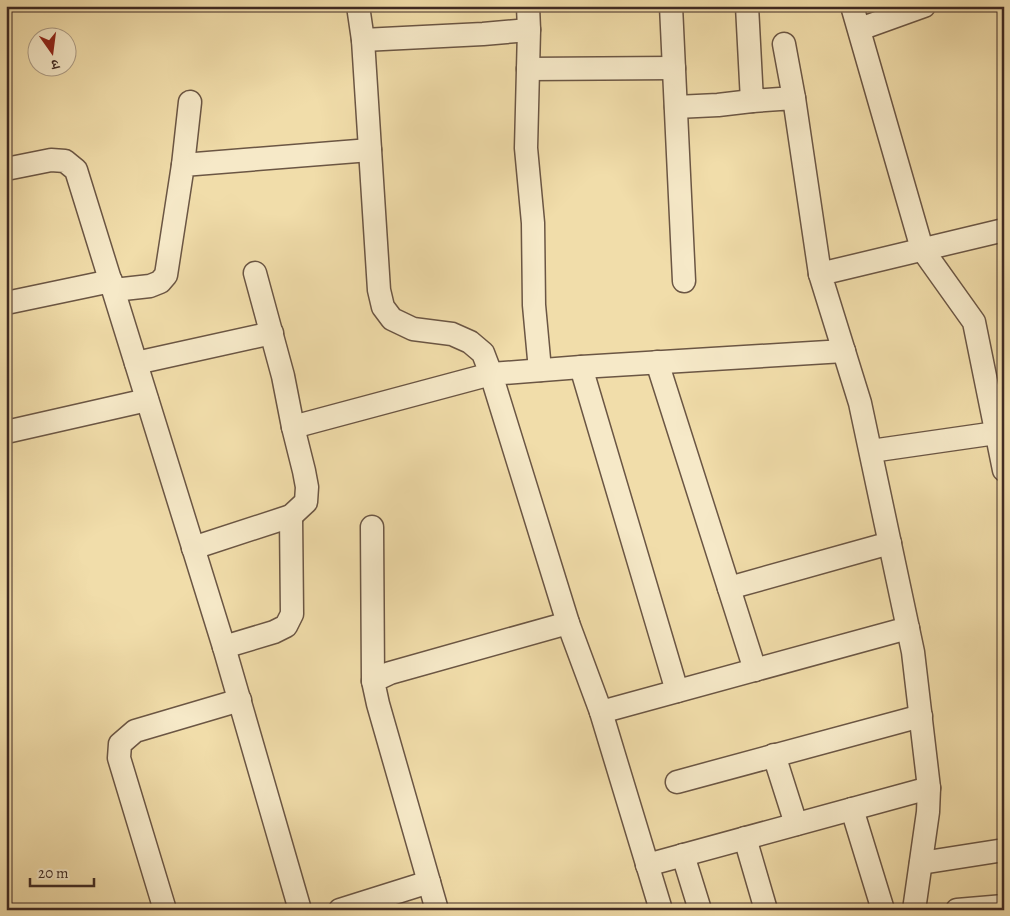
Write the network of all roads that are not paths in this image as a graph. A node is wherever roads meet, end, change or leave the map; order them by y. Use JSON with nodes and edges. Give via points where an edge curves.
{"nodes":[{"id":1,"x":358,"y":6,"type":"edge"},
{"id":2,"x":528,"y":6,"type":"edge"},
{"id":3,"x":671,"y":6,"type":"edge"},
{"id":4,"x":747,"y":6,"type":"edge"},
{"id":5,"x":852,"y":6,"type":"edge"},
{"id":6,"x":924,"y":6,"type":"edge"},
{"id":7,"x":860,"y":29,"type":"junction"},
{"id":8,"x":529,"y":30,"type":"junction"},
{"id":9,"x":363,"y":40,"type":"junction"},
{"id":10,"x":784,"y":44,"type":"dead end"},
{"id":11,"x":674,"y":68,"type":"junction"},
{"id":12,"x":528,"y":69,"type":"junction"},
{"id":13,"x":794,"y":98,"type":"junction"},
{"id":14,"x":752,"y":101,"type":"junction"},
{"id":15,"x":190,"y":102,"type":"dead end"},
{"id":16,"x":676,"y":107,"type":"junction"},
{"id":17,"x":370,"y":150,"type":"junction"},
{"id":18,"x":183,"y":164,"type":"junction"},
{"id":19,"x":6,"y":169,"type":"edge"},
{"id":20,"x":1004,"y":230,"type":"edge"},
{"id":21,"x":922,"y":249,"type":"junction"},
{"id":22,"x":255,"y":273,"type":"dead end"},
{"id":23,"x":820,"y":274,"type":"junction"},
{"id":24,"x":684,"y":281,"type":"dead end"},
{"id":25,"x":112,"y":286,"type":"junction"},
{"id":26,"x":6,"y":303,"type":"edge"},
{"id":27,"x":272,"y":333,"type":"junction"},
{"id":28,"x":844,"y":351,"type":"junction"},
{"id":29,"x":657,"y":362,"type":"junction"},
{"id":30,"x":136,"y":363,"type":"junction"},
{"id":31,"x":581,"y":367,"type":"junction"},
{"id":32,"x":540,"y":370,"type":"junction"},
{"id":33,"x":491,"y":374,"type":"junction"},
{"id":34,"x":148,"y":400,"type":"junction"},
{"id":35,"x":293,"y":427,"type":"junction"},
{"id":36,"x":6,"y":432,"type":"edge"},
{"id":37,"x":996,"y":433,"type":"junction"},
{"id":38,"x":871,"y":451,"type":"junction"},
{"id":39,"x":1004,"y":470,"type":"edge"},
{"id":40,"x":291,"y":516,"type":"junction"},
{"id":41,"x":372,"y":527,"type":"dead end"},
{"id":42,"x":890,"y":543,"type":"junction"},
{"id":43,"x":194,"y":548,"type":"junction"},
{"id":44,"x":729,"y":588,"type":"junction"},
{"id":45,"x":568,"y":623,"type":"junction"},
{"id":46,"x":908,"y":628,"type":"junction"},
{"id":47,"x":224,"y":647,"type":"junction"},
{"id":48,"x":755,"y":670,"type":"junction"},
{"id":49,"x":373,"y":680,"type":"junction"},
{"id":50,"x":677,"y":691,"type":"junction"},
{"id":51,"x":240,"y":700,"type":"junction"},
{"id":52,"x":601,"y":712,"type":"junction"},
{"id":53,"x":921,"y":716,"type":"junction"},
{"id":54,"x":774,"y":755,"type":"junction"},
{"id":55,"x":677,"y":782,"type":"dead end"},
{"id":56,"x":929,"y":788,"type":"junction"},
{"id":57,"x":852,"y":809,"type":"junction"},
{"id":58,"x":796,"y":824,"type":"junction"},
{"id":59,"x":745,"y":838,"type":"junction"},
{"id":60,"x":1004,"y":850,"type":"edge"},
{"id":61,"x":683,"y":855,"type":"junction"},
{"id":62,"x":921,"y":863,"type":"junction"},
{"id":63,"x":647,"y":865,"type":"junction"},
{"id":64,"x":429,"y":882,"type":"junction"},
{"id":65,"x":1004,"y":906,"type":"edge"},
{"id":66,"x":165,"y":910,"type":"edge"},
{"id":67,"x":300,"y":910,"type":"edge"},
{"id":68,"x":340,"y":910,"type":"edge"},
{"id":69,"x":437,"y":910,"type":"edge"},
{"id":70,"x":661,"y":910,"type":"edge"},
{"id":71,"x":700,"y":910,"type":"edge"},
{"id":72,"x":766,"y":910,"type":"edge"},
{"id":73,"x":884,"y":910,"type":"edge"},
{"id":74,"x":914,"y":910,"type":"edge"},
{"id":75,"x":956,"y":910,"type":"edge"}],
"edges":[{"from":1,"to":9,"type":"street"},
{"from":2,"to":8,"type":"street"},
{"from":3,"to":11,"type":"street"},
{"from":4,"to":14,"type":"street"},
{"from":5,"to":7,"type":"street"},
{"from":6,"to":7,"type":"street"},
{"from":7,"to":21,"type":"street"},
{"from":8,"to":9,"type":"street"},
{"from":8,"to":12,"type":"street"},
{"from":9,"to":17,"type":"street"},
{"from":10,"to":13,"type":"street"},
{"from":11,"to":12,"type":"street"},
{"from":11,"to":16,"type":"street"},
{"from":12,"to":32,"type":"street","via":[[526,148]]},
{"from":13,"to":14,"type":"street"},
{"from":13,"to":23,"type":"street"},
{"from":14,"to":16,"type":"street"},
{"from":15,"to":18,"type":"street"},
{"from":16,"to":24,"type":"street"},
{"from":17,"to":18,"type":"street"},
{"from":17,"to":33,"type":"street","via":[[378,290],[383,307],[392,319],[413,329],[452,334],[470,342],[483,352]]},
{"from":18,"to":25,"type":"street","via":[[166,275],[150,286]]},
{"from":19,"to":25,"type":"street","via":[[51,160],[65,161],[76,170]]},
{"from":20,"to":21,"type":"street"},
{"from":21,"to":23,"type":"street"},
{"from":21,"to":37,"type":"street","via":[[974,322]]},
{"from":22,"to":27,"type":"street"},
{"from":23,"to":28,"type":"street"},
{"from":25,"to":26,"type":"street"},
{"from":25,"to":30,"type":"street"},
{"from":27,"to":30,"type":"street"},
{"from":27,"to":35,"type":"street"},
{"from":28,"to":29,"type":"street"},
{"from":28,"to":38,"type":"street"},
{"from":29,"to":31,"type":"street"},
{"from":29,"to":44,"type":"street"},
{"from":30,"to":34,"type":"street"},
{"from":31,"to":32,"type":"street"},
{"from":31,"to":50,"type":"street"},
{"from":32,"to":33,"type":"street"},
{"from":33,"to":35,"type":"street"},
{"from":33,"to":45,"type":"street"},
{"from":34,"to":36,"type":"street"},
{"from":34,"to":43,"type":"street"},
{"from":35,"to":40,"type":"street","via":[[307,487],[306,502]]},
{"from":37,"to":38,"type":"street"},
{"from":37,"to":39,"type":"street"},
{"from":38,"to":42,"type":"street"},
{"from":40,"to":43,"type":"street"},
{"from":40,"to":47,"type":"street","via":[[292,614],[286,626]]},
{"from":41,"to":49,"type":"street"},
{"from":42,"to":44,"type":"street"},
{"from":42,"to":46,"type":"street"},
{"from":43,"to":47,"type":"street"},
{"from":44,"to":48,"type":"street"},
{"from":45,"to":49,"type":"street"},
{"from":45,"to":52,"type":"street"},
{"from":46,"to":48,"type":"street"},
{"from":46,"to":53,"type":"street"},
{"from":47,"to":51,"type":"street"},
{"from":48,"to":50,"type":"street"},
{"from":49,"to":64,"type":"street"},
{"from":50,"to":52,"type":"street"},
{"from":51,"to":66,"type":"street","via":[[135,731],[120,744],[119,758]]},
{"from":51,"to":67,"type":"street"},
{"from":52,"to":63,"type":"street"},
{"from":53,"to":54,"type":"street"},
{"from":53,"to":56,"type":"street"},
{"from":54,"to":55,"type":"street"},
{"from":54,"to":58,"type":"street"},
{"from":56,"to":57,"type":"street"},
{"from":56,"to":62,"type":"street"},
{"from":57,"to":58,"type":"street"},
{"from":57,"to":73,"type":"street"},
{"from":58,"to":59,"type":"street"},
{"from":59,"to":61,"type":"street"},
{"from":59,"to":72,"type":"street"},
{"from":60,"to":62,"type":"street"},
{"from":61,"to":63,"type":"street"},
{"from":61,"to":71,"type":"street"},
{"from":62,"to":74,"type":"street"},
{"from":63,"to":70,"type":"street"},
{"from":64,"to":68,"type":"street"},
{"from":64,"to":69,"type":"street"},
{"from":65,"to":75,"type":"street"}]}
